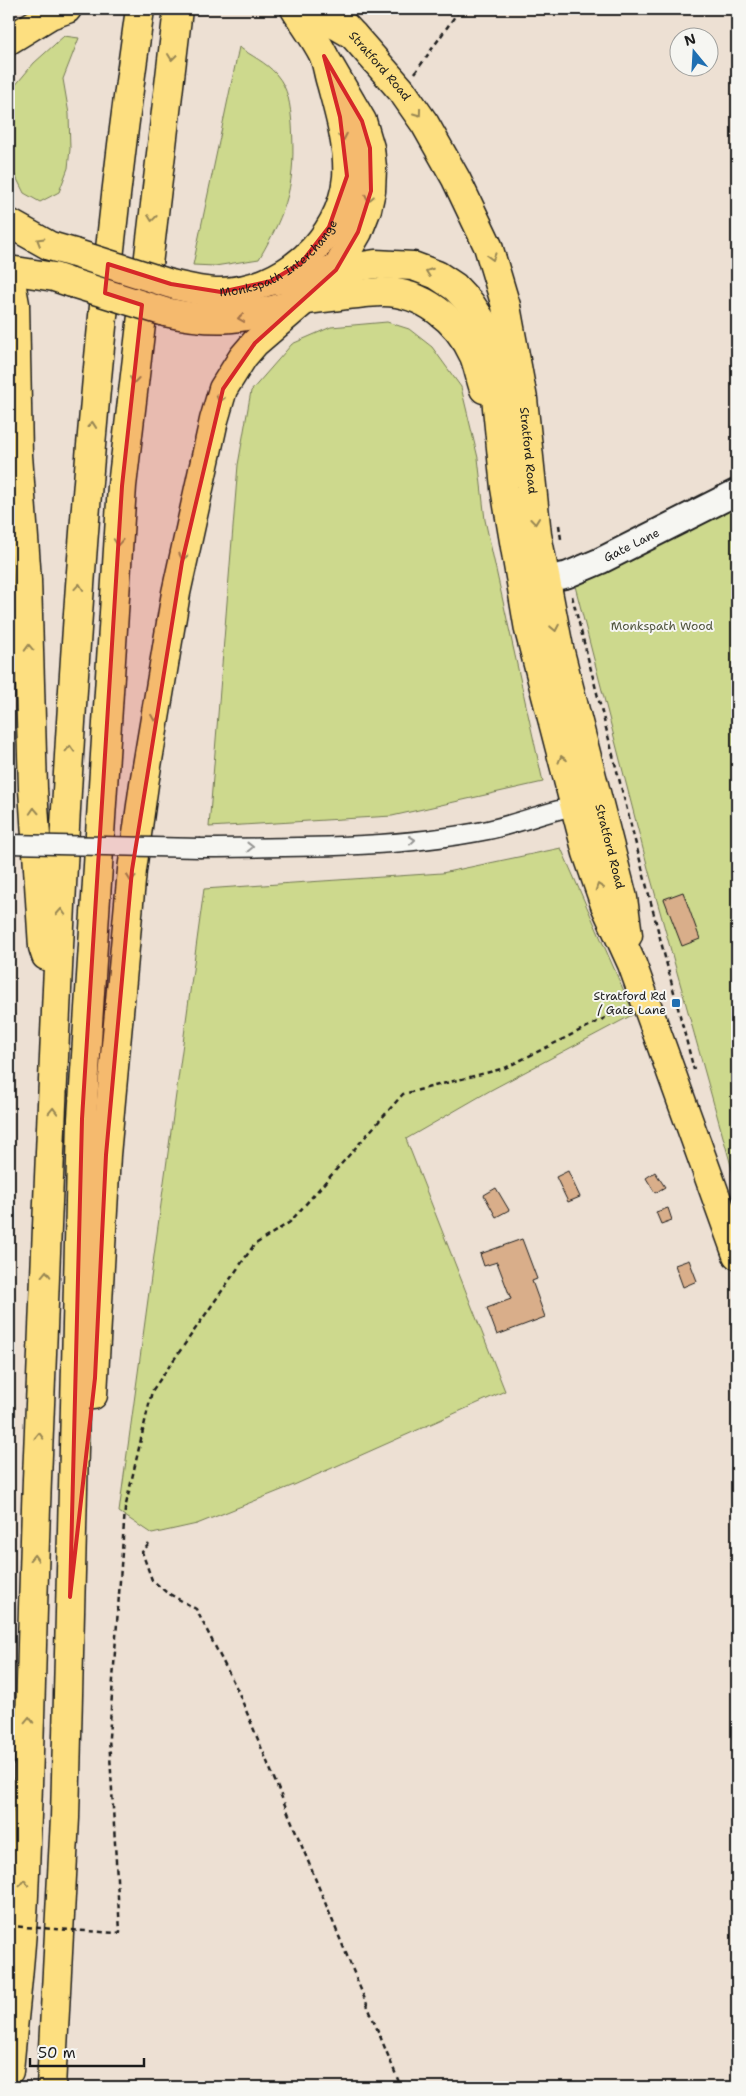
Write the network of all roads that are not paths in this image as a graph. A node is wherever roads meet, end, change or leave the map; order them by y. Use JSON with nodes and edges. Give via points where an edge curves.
{"nodes":[{"id":1,"x":33,"y":9,"type":"edge"},
{"id":2,"x":68,"y":9,"type":"edge"},
{"id":3,"x":140,"y":9,"type":"edge"},
{"id":4,"x":178,"y":9,"type":"edge"},
{"id":5,"x":295,"y":9,"type":"edge"},
{"id":6,"x":329,"y":9,"type":"edge"},
{"id":7,"x":354,"y":35,"type":"junction"},
{"id":8,"x":9,"y":39,"type":"edge"},
{"id":9,"x":324,"y":56,"type":"junction"},
{"id":10,"x":9,"y":223,"type":"edge"},
{"id":11,"x":9,"y":270,"type":"edge"},
{"id":12,"x":336,"y":270,"type":"junction"},
{"id":13,"x":271,"y":281,"type":"junction"},
{"id":14,"x":305,"y":300,"type":"junction"},
{"id":15,"x":9,"y":410,"type":"edge"},
{"id":16,"x":18,"y":455,"type":"junction"},
{"id":17,"x":506,"y":488,"type":"junction"},
{"id":18,"x":737,"y":492,"type":"edge"},
{"id":19,"x":544,"y":580,"type":"junction"},
{"id":20,"x":587,"y":803,"type":"junction"},
{"id":21,"x":9,"y":844,"type":"edge"},
{"id":22,"x":58,"y":995,"type":"junction"},
{"id":23,"x":737,"y":1255,"type":"edge"},
{"id":24,"x":70,"y":1597,"type":"junction"},
{"id":25,"x":9,"y":2071,"type":"edge"},
{"id":26,"x":51,"y":2087,"type":"edge"}],
"edges":[{"from":1,"to":8,"type":"main road"},
{"from":2,"to":8,"type":"main road","via":[[50,15]]},
{"from":22,"to":3,"type":"main road","one_way":true,"via":[[77,613],[99,339]]},
{"from":4,"to":24,"type":"main road","one_way":true,"via":[[122,486],[82,1118]]},
{"from":5,"to":7,"type":"main road","name":"Stratford Road","via":[[324,18]]},
{"from":5,"to":9,"type":"main road","name":"Monkspath Interchange"},
{"from":6,"to":7,"type":"main road"},
{"from":7,"to":19,"type":"main road","name":"Stratford Road","one_way":true,"via":[[402,91],[425,124],[488,246],[506,306],[522,399]]},
{"from":9,"to":12,"type":"main road","one_way":true,"via":[[362,121],[372,168],[367,209]]},
{"from":9,"to":13,"type":"main road","name":"Monkspath Interchange","one_way":true,"via":[[346,150],[344,192],[340,207],[317,246],[301,263]]},
{"from":13,"to":10,"type":"main road","name":"Monkspath Interchange","one_way":true,"bridge":true,"via":[[239,290],[202,291],[50,246]]},
{"from":14,"to":11,"type":"main road","one_way":true,"bridge":true,"via":[[226,320],[193,318],[54,277]]},
{"from":11,"to":16,"type":"main road","via":[[15,304]]},
{"from":12,"to":13,"type":"main road","name":"Stratford Road"},
{"from":12,"to":14,"type":"main road"},
{"from":17,"to":12,"type":"main road","name":"Stratford Road","one_way":true,"via":[[491,347],[483,323],[470,303],[437,275],[412,266],[375,264]]},
{"from":14,"to":17,"type":"main road","via":[[382,292],[400,294],[431,307],[452,322],[474,357]]},
{"from":14,"to":24,"type":"main road","one_way":true,"via":[[255,343],[223,389],[178,585],[132,870],[106,1155],[95,1378]]},
{"from":15,"to":16,"type":"main road"},
{"from":22,"to":16,"type":"main road","one_way":true,"via":[[43,946],[33,789],[27,580]]},
{"from":17,"to":19,"type":"main road","name":"Stratford Road"},
{"from":18,"to":19,"type":"street","name":"Gate Lane","via":[[600,561]]},
{"from":19,"to":20,"type":"main road","name":"Stratford Road","via":[[529,630],[550,717]]},
{"from":21,"to":20,"type":"street","one_way":true,"bridge":true,"via":[[201,848],[357,846],[488,830]]},
{"from":20,"to":23,"type":"main road","name":"Stratford Road","via":[[587,853],[604,904],[632,964]]},
{"from":25,"to":22,"type":"main road","one_way":true,"via":[[24,1900],[36,1504]]},
{"from":24,"to":26,"type":"main road","via":[[65,1818]]}]}
